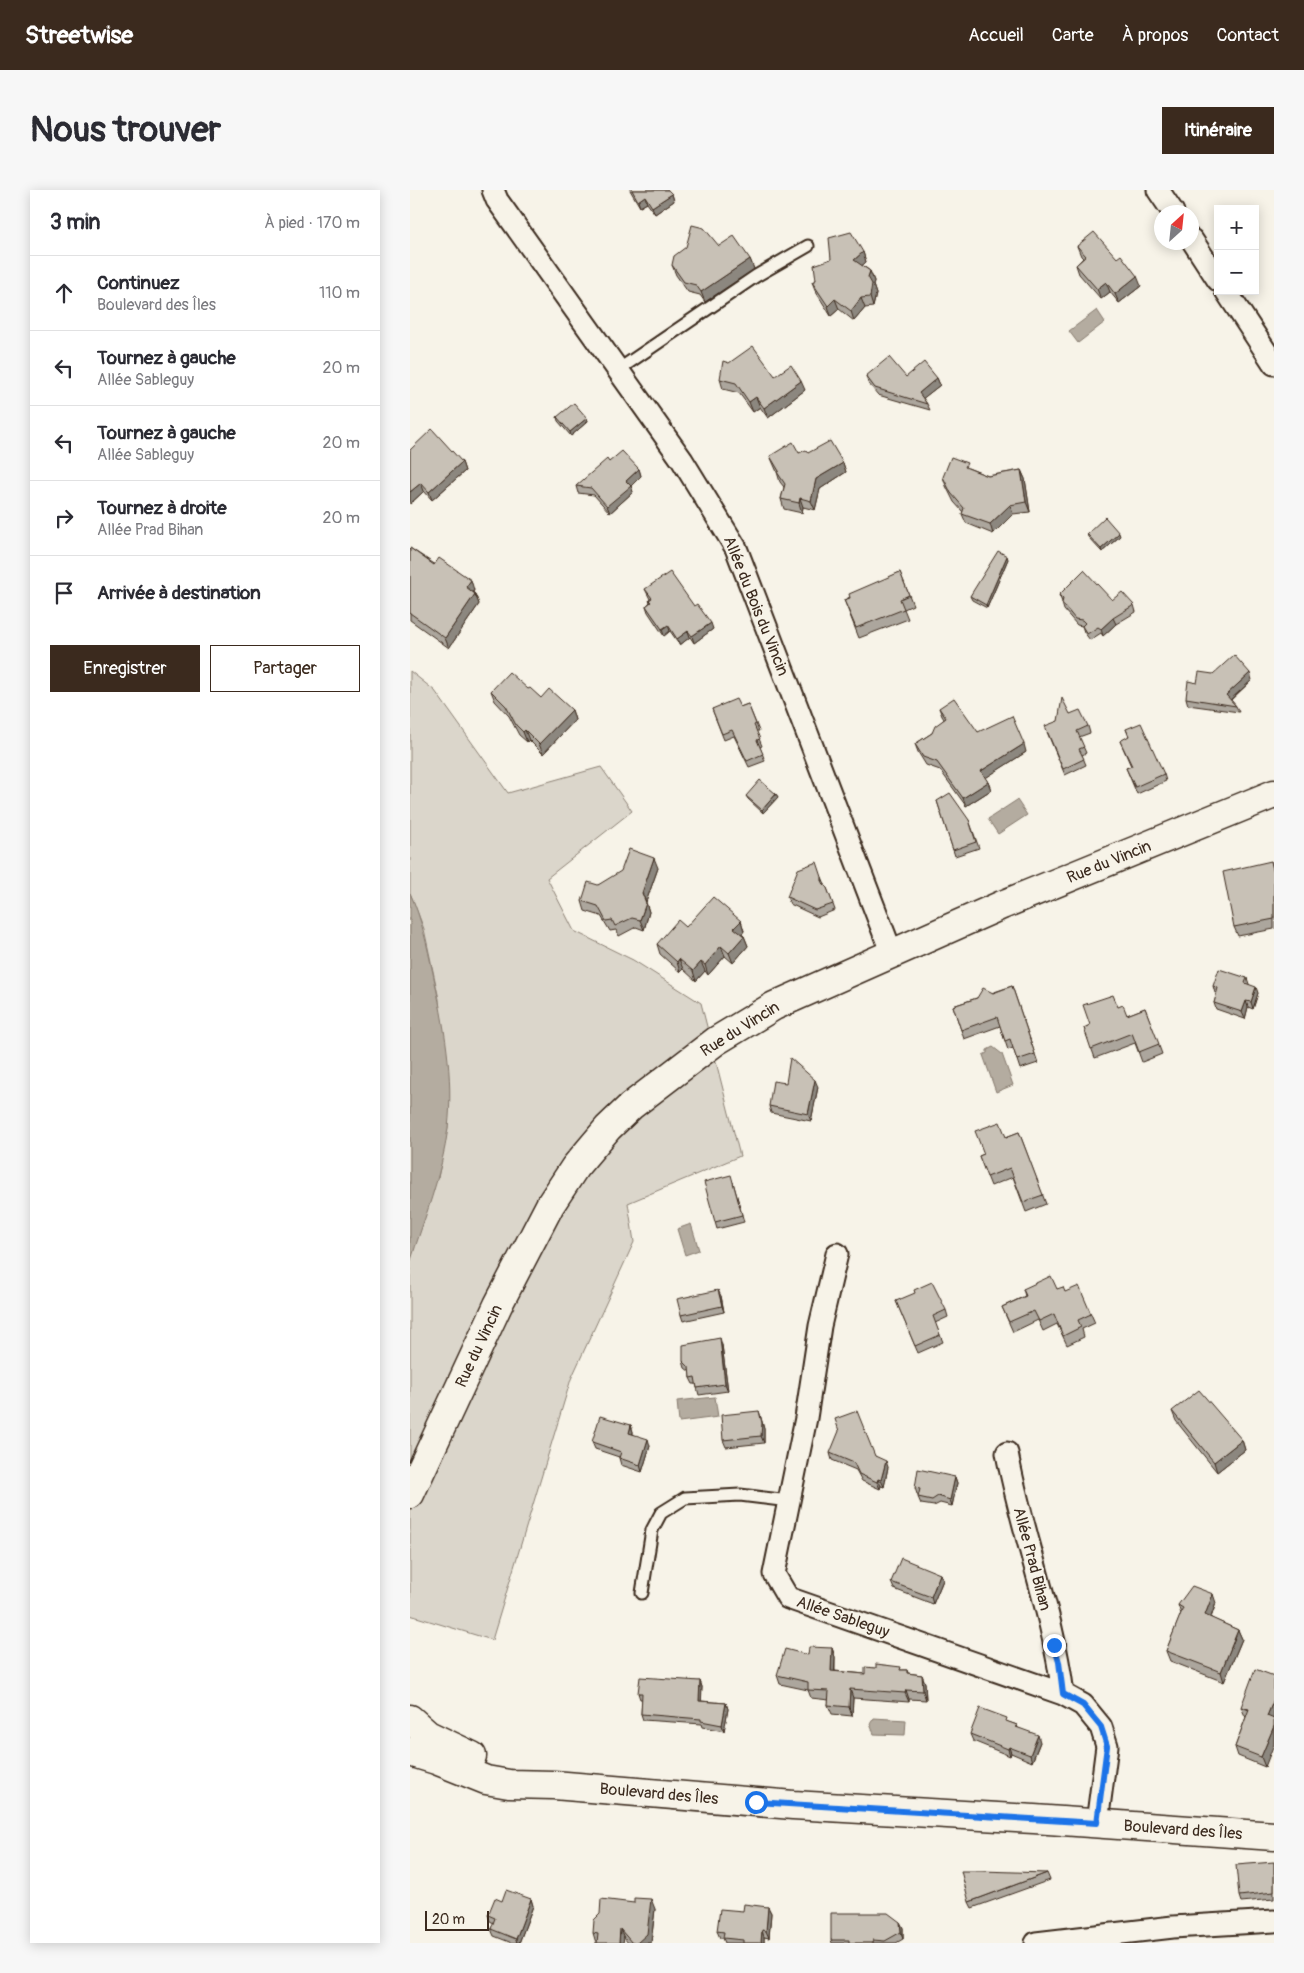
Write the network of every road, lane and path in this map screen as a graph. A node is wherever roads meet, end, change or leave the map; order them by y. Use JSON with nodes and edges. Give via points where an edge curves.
{"nodes":[{"id":1,"x":493,"y":190,"type":"edge"},
{"id":2,"x":1158,"y":190,"type":"edge"},
{"id":3,"x":1168,"y":205,"type":"edge"},
{"id":4,"x":808,"y":246,"type":"dead end"},
{"id":5,"x":1198,"y":250,"type":"edge"},
{"id":6,"x":1214,"y":274,"type":"edge"},
{"id":7,"x":1229,"y":295,"type":"edge"},
{"id":8,"x":1274,"y":364,"type":"edge"},
{"id":9,"x":618,"y":370,"type":"junction"},
{"id":10,"x":1274,"y":794,"type":"edge"},
{"id":11,"x":892,"y":954,"type":"junction"},
{"id":12,"x":837,"y":1254,"type":"dead end"},
{"id":13,"x":1007,"y":1453,"type":"dead end"},
{"id":14,"x":410,"y":1494,"type":"edge"},
{"id":15,"x":789,"y":1500,"type":"junction"},
{"id":16,"x":642,"y":1593,"type":"dead end"},
{"id":17,"x":1063,"y":1694,"type":"junction"},
{"id":18,"x":410,"y":1719,"type":"edge"},
{"id":19,"x":410,"y":1752,"type":"edge"},
{"id":20,"x":554,"y":1785,"type":"junction"},
{"id":21,"x":1097,"y":1823,"type":"junction"},
{"id":22,"x":1274,"y":1836,"type":"edge"},
{"id":23,"x":1274,"y":1921,"type":"edge"},
{"id":24,"x":1036,"y":1943,"type":"edge"}],
"edges":[{"from":1,"to":9,"type":"street","name":"Allée du Bois du Vincin"},
{"from":2,"to":3,"type":"street"},
{"from":4,"to":9,"type":"lane","via":[[724,297]]},
{"from":5,"to":6,"type":"street"},
{"from":7,"to":8,"type":"street"},
{"from":9,"to":11,"type":"street","name":"Allée du Bois du Vincin","via":[[682,460],[736,548]]},
{"from":10,"to":11,"type":"main road","name":"Rue du Vincin","via":[[1002,905]]},
{"from":11,"to":14,"type":"main road","name":"Rue du Vincin","via":[[774,1006],[716,1041],[631,1106],[608,1128],[575,1167],[550,1205],[498,1305]]},
{"from":12,"to":15,"type":"street","name":"Allée Sableguy","via":[[820,1326]]},
{"from":13,"to":17,"type":"street","name":"Allée Prad Bihan","via":[[1014,1494],[1059,1662]]},
{"from":15,"to":16,"type":"lane","via":[[740,1495],[685,1498],[661,1513],[652,1530]]},
{"from":15,"to":17,"type":"street","name":"Allée Sableguy","via":[[774,1574],[788,1598]]},
{"from":17,"to":21,"type":"street","name":"Allée Sableguy","via":[[1083,1705],[1101,1727],[1107,1746]]},
{"from":18,"to":20,"type":"main road","name":"Boulevard des Îles","via":[[428,1735],[468,1755]]},
{"from":19,"to":20,"type":"main road","name":"Boulevard des Îles","via":[[486,1780]]},
{"from":20,"to":21,"type":"main road","name":"Boulevard des Îles","via":[[774,1804]]},
{"from":21,"to":22,"type":"main road","name":"Boulevard des Îles"},
{"from":23,"to":24,"type":"street","via":[[1173,1927]]}]}
